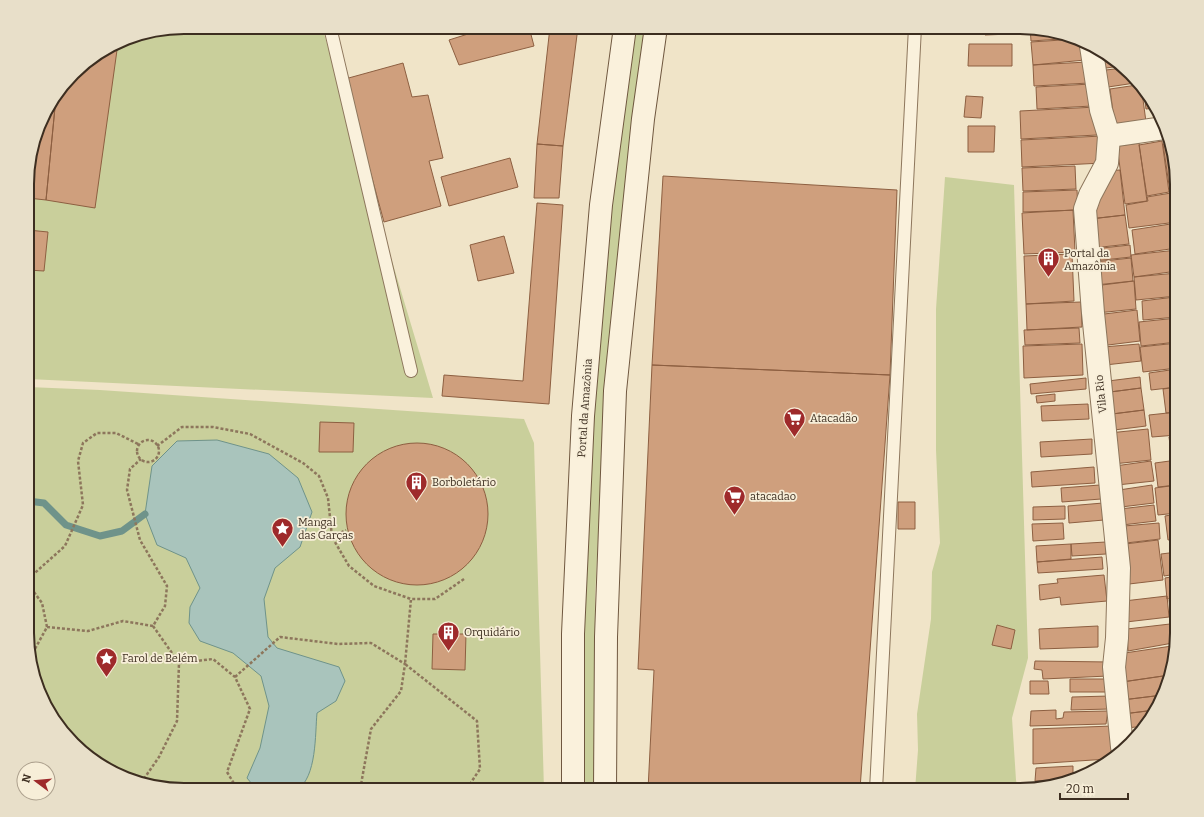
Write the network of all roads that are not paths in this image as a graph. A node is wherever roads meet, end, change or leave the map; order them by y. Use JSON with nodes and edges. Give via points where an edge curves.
{"nodes":[{"id":1,"x":332,"y":34,"type":"edge"},
{"id":2,"x":624,"y":34,"type":"edge"},
{"id":3,"x":655,"y":34,"type":"edge"},
{"id":4,"x":915,"y":34,"type":"edge"},
{"id":5,"x":1092,"y":52,"type":"edge"},
{"id":6,"x":1160,"y":129,"type":"edge"},
{"id":7,"x":1108,"y":136,"type":"junction"},
{"id":8,"x":411,"y":371,"type":"dead end"},
{"id":9,"x":1122,"y":743,"type":"edge"},
{"id":10,"x":573,"y":783,"type":"edge"},
{"id":11,"x":605,"y":783,"type":"edge"},
{"id":12,"x":876,"y":783,"type":"edge"}],
"edges":[{"from":1,"to":8,"type":"lane"},
{"from":2,"to":10,"type":"street","name":"Portal da Amazônia","via":[[601,205],[583,416],[573,634]]},
{"from":3,"to":11,"type":"street","via":[[643,119],[615,391],[606,637]]},
{"from":4,"to":12,"type":"lane"},
{"from":5,"to":7,"type":"street","name":"Vila Rio"},
{"from":6,"to":7,"type":"street"},
{"from":7,"to":9,"type":"street","name":"Vila Rio","via":[[1107,163],[1085,209],[1119,568],[1114,667]]}]}
